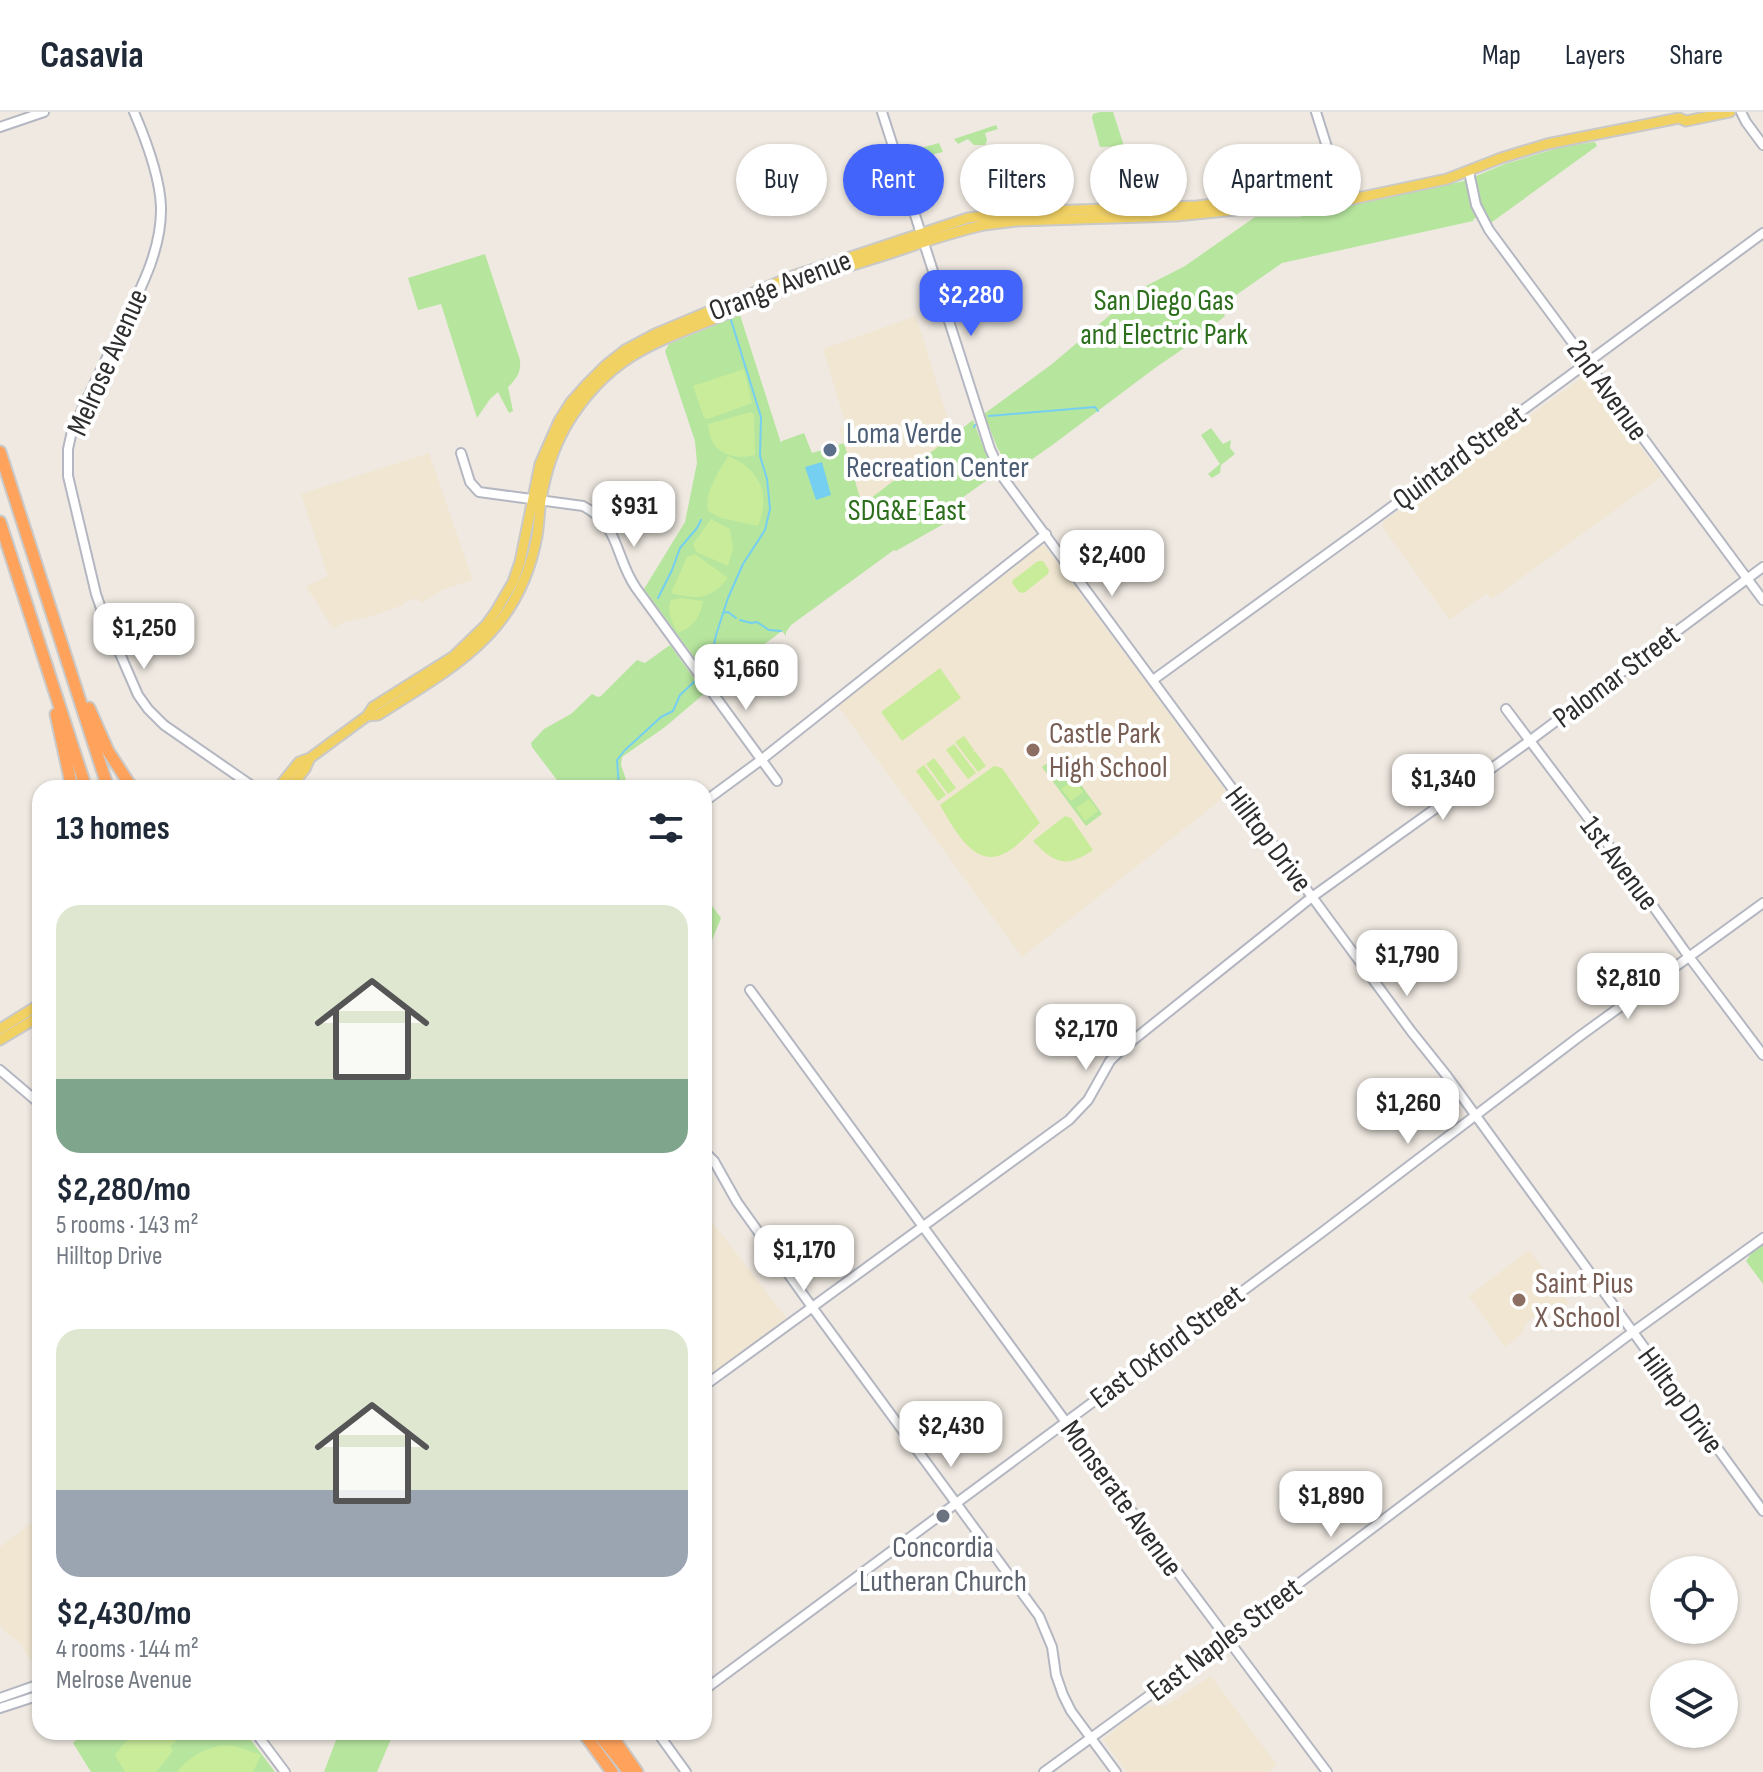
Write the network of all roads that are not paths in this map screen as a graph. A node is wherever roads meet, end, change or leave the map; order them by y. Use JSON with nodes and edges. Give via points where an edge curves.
{"nodes":[{"id":1,"x":44,"y":112,"type":"edge"},
{"id":2,"x":134,"y":112,"type":"edge"},
{"id":3,"x":882,"y":112,"type":"edge"},
{"id":4,"x":1316,"y":112,"type":"edge"},
{"id":5,"x":1730,"y":112,"type":"edge"},
{"id":6,"x":1741,"y":112,"type":"edge"},
{"id":7,"x":1683,"y":115,"type":"edge"},
{"id":8,"x":0,"y":127,"type":"edge"},
{"id":9,"x":1326,"y":144,"type":"edge"},
{"id":10,"x":1763,"y":145,"type":"edge"},
{"id":11,"x":1469,"y":172,"type":"junction"},
{"id":12,"x":1361,"y":198,"type":"edge"},
{"id":13,"x":1203,"y":205,"type":"edge"},
{"id":14,"x":1763,"y":233,"type":"edge"},
{"id":15,"x":922,"y":238,"type":"junction"},
{"id":16,"x":1588,"y":362,"type":"junction"},
{"id":17,"x":0,"y":452,"type":"edge"},
{"id":18,"x":461,"y":453,"type":"dead end"},
{"id":19,"x":536,"y":500,"type":"junction"},
{"id":20,"x":0,"y":522,"type":"edge"},
{"id":21,"x":1046,"y":534,"type":"junction"},
{"id":22,"x":1763,"y":567,"type":"edge"},
{"id":23,"x":1748,"y":578,"type":"junction"},
{"id":24,"x":1763,"y":600,"type":"edge"},
{"id":25,"x":43,"y":654,"type":"junction"},
{"id":26,"x":68,"y":660,"type":"junction"},
{"id":27,"x":1153,"y":680,"type":"junction"},
{"id":28,"x":1506,"y":709,"type":"dead end"},
{"id":29,"x":1529,"y":741,"type":"junction"},
{"id":30,"x":310,"y":758,"type":"junction"},
{"id":31,"x":761,"y":760,"type":"junction"},
{"id":32,"x":70,"y":780,"type":"edge"},
{"id":33,"x":83,"y":780,"type":"edge"},
{"id":34,"x":106,"y":780,"type":"edge"},
{"id":35,"x":127,"y":780,"type":"edge"},
{"id":36,"x":243,"y":780,"type":"edge"},
{"id":37,"x":284,"y":780,"type":"edge"},
{"id":38,"x":296,"y":780,"type":"edge"},
{"id":39,"x":777,"y":781,"type":"dead end"},
{"id":40,"x":712,"y":796,"type":"edge"},
{"id":41,"x":1312,"y":897,"type":"junction"},
{"id":42,"x":1763,"y":903,"type":"edge"},
{"id":43,"x":1689,"y":956,"type":"junction"},
{"id":44,"x":750,"y":990,"type":"dead end"},
{"id":45,"x":32,"y":1009,"type":"edge"},
{"id":46,"x":32,"y":1021,"type":"edge"},
{"id":47,"x":0,"y":1029,"type":"edge"},
{"id":48,"x":0,"y":1040,"type":"edge"},
{"id":49,"x":1763,"y":1055,"type":"edge"},
{"id":50,"x":0,"y":1070,"type":"edge"},
{"id":51,"x":32,"y":1096,"type":"edge"},
{"id":52,"x":1474,"y":1116,"type":"junction"},
{"id":53,"x":712,"y":1159,"type":"edge"},
{"id":54,"x":923,"y":1227,"type":"junction"},
{"id":55,"x":1763,"y":1238,"type":"edge"},
{"id":56,"x":812,"y":1307,"type":"junction"},
{"id":57,"x":1633,"y":1333,"type":"junction"},
{"id":58,"x":712,"y":1380,"type":"edge"},
{"id":59,"x":1066,"y":1421,"type":"junction"},
{"id":60,"x":956,"y":1502,"type":"junction"},
{"id":61,"x":1763,"y":1511,"type":"edge"},
{"id":62,"x":1227,"y":1637,"type":"junction"},
{"id":63,"x":712,"y":1684,"type":"edge"},
{"id":64,"x":32,"y":1687,"type":"edge"},
{"id":65,"x":0,"y":1698,"type":"edge"},
{"id":66,"x":32,"y":1698,"type":"edge"},
{"id":67,"x":0,"y":1708,"type":"edge"},
{"id":68,"x":1091,"y":1737,"type":"junction"},
{"id":69,"x":261,"y":1740,"type":"edge"},
{"id":70,"x":589,"y":1740,"type":"edge"},
{"id":71,"x":594,"y":1740,"type":"edge"},
{"id":72,"x":603,"y":1740,"type":"edge"},
{"id":73,"x":615,"y":1740,"type":"edge"},
{"id":74,"x":663,"y":1740,"type":"edge"},
{"id":75,"x":285,"y":1772,"type":"edge"},
{"id":76,"x":615,"y":1772,"type":"edge"},
{"id":77,"x":629,"y":1772,"type":"edge"},
{"id":78,"x":637,"y":1772,"type":"edge"},
{"id":79,"x":686,"y":1772,"type":"edge"},
{"id":80,"x":1044,"y":1772,"type":"edge"},
{"id":81,"x":1116,"y":1772,"type":"edge"},
{"id":82,"x":1327,"y":1772,"type":"edge"}],
"edges":[{"from":1,"to":8,"type":"street"},
{"from":2,"to":36,"type":"street","name":"Melrose Avenue","via":[[160,200],[158,238],[134,302],[72,431],[68,476],[98,601],[138,695],[164,725]]},
{"from":3,"to":15,"type":"street","name":"Hilltop Drive"},
{"from":4,"to":9,"type":"street"},
{"from":5,"to":7,"type":"main road","name":"Orange Avenue","via":[[1686,121]]},
{"from":6,"to":10,"type":"street"},
{"from":7,"to":11,"type":"main road","name":"Orange Avenue","via":[[1547,144]]},
{"from":11,"to":12,"type":"main road","name":"Orange Avenue"},
{"from":11,"to":16,"type":"street","name":"2nd Avenue","via":[[1476,205],[1489,230]]},
{"from":13,"to":15,"type":"main road","name":"Orange Avenue","via":[[1174,212],[995,213],[968,218]]},
{"from":14,"to":16,"type":"street","name":"Quintard Street"},
{"from":15,"to":19,"type":"main road","name":"Orange Avenue","via":[[793,276],[625,350],[586,385],[559,421],[540,464]]},
{"from":15,"to":21,"type":"street","name":"Hilltop Drive","via":[[990,449],[1004,479]]},
{"from":16,"to":23,"type":"street","name":"2nd Avenue"},
{"from":16,"to":27,"type":"street","name":"Quintard Street"},
{"from":17,"to":26,"type":"highway"},
{"from":18,"to":19,"type":"street","via":[[479,492]]},
{"from":19,"to":30,"type":"main road","name":"Orange Avenue","via":[[513,582],[478,633],[378,715],[367,716]]},
{"from":19,"to":31,"type":"street","via":[[583,506],[605,521],[624,570]]},
{"from":20,"to":25,"type":"highway"},
{"from":21,"to":27,"type":"street","name":"Hilltop Drive"},
{"from":21,"to":31,"type":"street"},
{"from":22,"to":23,"type":"street","name":"Palomar Street"},
{"from":23,"to":24,"type":"street","name":"2nd Avenue"},
{"from":23,"to":29,"type":"street","name":"Palomar Street"},
{"from":25,"to":32,"type":"highway"},
{"from":25,"to":33,"type":"highway"},
{"from":26,"to":34,"type":"highway"},
{"from":26,"to":35,"type":"highway","via":[[108,751]]},
{"from":27,"to":41,"type":"street","name":"Hilltop Drive"},
{"from":28,"to":29,"type":"street","name":"1st Avenue"},
{"from":29,"to":41,"type":"street","name":"Palomar Street"},
{"from":29,"to":43,"type":"street","name":"1st Avenue"},
{"from":30,"to":37,"type":"main road","name":"Orange Avenue","via":[[299,762]]},
{"from":30,"to":38,"type":"main road","name":"Orange Avenue"},
{"from":31,"to":39,"type":"street"},
{"from":31,"to":40,"type":"street"},
{"from":41,"to":52,"type":"street","name":"Hilltop Drive"},
{"from":41,"to":54,"type":"street","name":"Palomar Street","via":[[1122,1049],[1069,1120]]},
{"from":42,"to":43,"type":"street","name":"East Oxford Street"},
{"from":43,"to":49,"type":"street","name":"1st Avenue"},
{"from":43,"to":52,"type":"street","name":"East Oxford Street"},
{"from":44,"to":54,"type":"street","name":"Monserate Avenue"},
{"from":45,"to":47,"type":"main road"},
{"from":46,"to":48,"type":"main road"},
{"from":50,"to":51,"type":"street"},
{"from":52,"to":57,"type":"street","name":"Hilltop Drive"},
{"from":52,"to":59,"type":"street","name":"East Oxford Street"},
{"from":53,"to":56,"type":"street"},
{"from":54,"to":56,"type":"street","name":"Palomar Street"},
{"from":54,"to":59,"type":"street","name":"Monserate Avenue"},
{"from":55,"to":57,"type":"street","name":"East Naples Street"},
{"from":56,"to":58,"type":"street","name":"Palomar Street"},
{"from":56,"to":60,"type":"street"},
{"from":57,"to":61,"type":"street","name":"Hilltop Drive"},
{"from":57,"to":62,"type":"street","name":"East Naples Street"},
{"from":59,"to":60,"type":"street","name":"East Oxford Street"},
{"from":59,"to":62,"type":"street","name":"Monserate Avenue"},
{"from":60,"to":63,"type":"street","name":"East Oxford Street"},
{"from":60,"to":68,"type":"street","via":[[1039,1616],[1063,1695]]},
{"from":62,"to":68,"type":"street","name":"East Naples Street"},
{"from":62,"to":82,"type":"street","name":"Monserate Avenue"},
{"from":64,"to":65,"type":"street"},
{"from":66,"to":67,"type":"street"},
{"from":68,"to":80,"type":"street","name":"East Naples Street"},
{"from":68,"to":81,"type":"street"},
{"from":69,"to":75,"type":"street"},
{"from":70,"to":76,"type":"highway"},
{"from":71,"to":76,"type":"highway"},
{"from":72,"to":77,"type":"highway"},
{"from":73,"to":78,"type":"highway"},
{"from":74,"to":79,"type":"street"}]}
